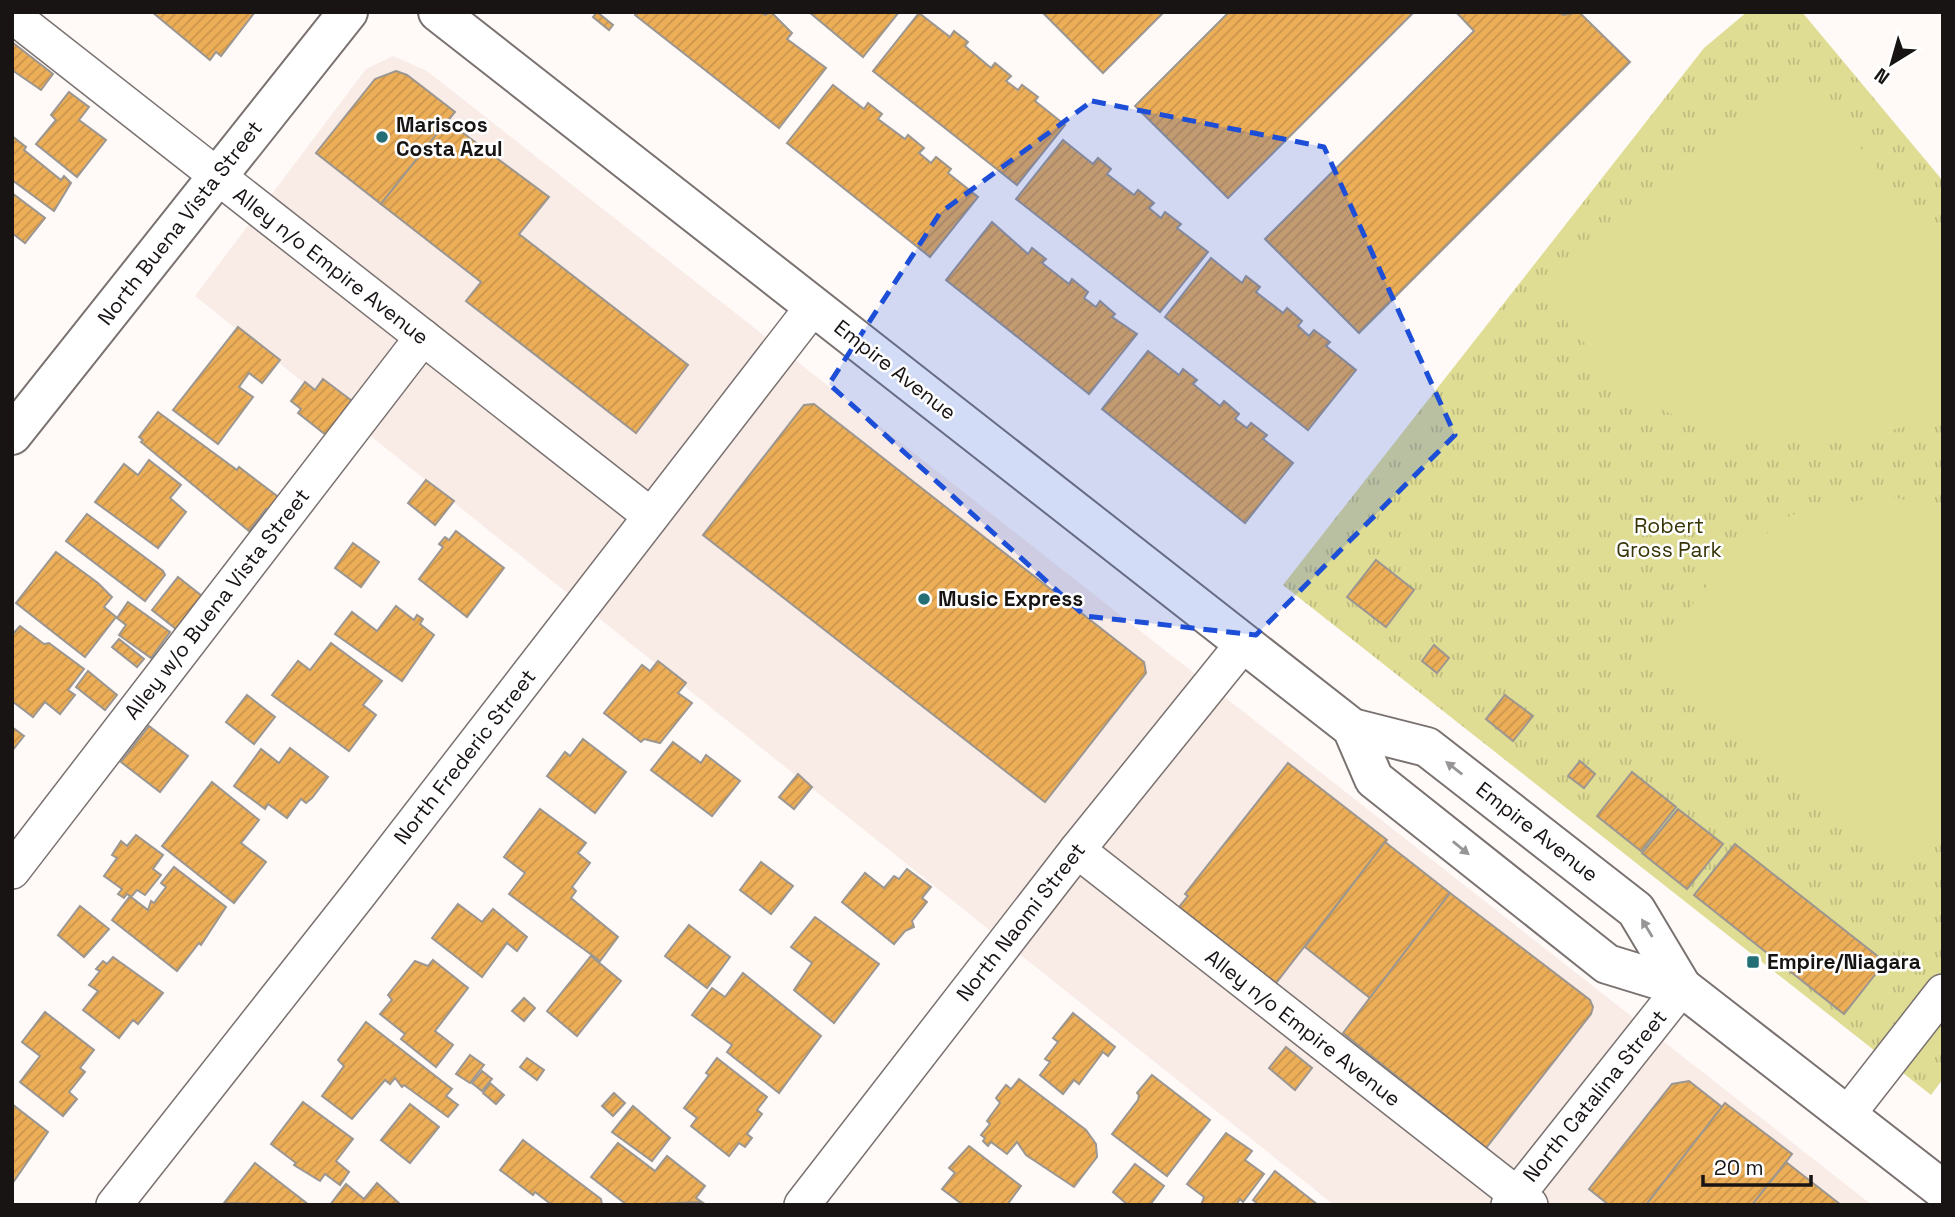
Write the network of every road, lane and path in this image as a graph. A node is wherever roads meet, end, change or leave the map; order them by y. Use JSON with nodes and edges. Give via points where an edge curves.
{"nodes":[{"id":1,"x":348,"y":12,"type":"edge"},
{"id":2,"x":438,"y":12,"type":"edge"},
{"id":3,"x":12,"y":15,"type":"edge"},
{"id":4,"x":216,"y":177,"type":"junction"},
{"id":5,"x":813,"y":307,"type":"junction"},
{"id":6,"x":423,"y":337,"type":"junction"},
{"id":7,"x":12,"y":435,"type":"edge"},
{"id":8,"x":651,"y":516,"type":"junction"},
{"id":9,"x":1244,"y":643,"type":"junction"},
{"id":10,"x":1352,"y":728,"type":"junction"},
{"id":11,"x":1077,"y":850,"type":"junction"},
{"id":12,"x":12,"y":871,"type":"edge"},
{"id":13,"x":1682,"y":987,"type":"junction"},
{"id":14,"x":1943,"y":992,"type":"edge"},
{"id":15,"x":1847,"y":1115,"type":"junction"},
{"id":16,"x":1943,"y":1190,"type":"edge"},
{"id":17,"x":1518,"y":1201,"type":"edge"},
{"id":18,"x":114,"y":1205,"type":"edge"},
{"id":19,"x":802,"y":1205,"type":"edge"}],
"edges":[{"from":1,"to":4,"type":"main road","name":"North Buena Vista Street"},
{"from":2,"to":5,"type":"main road","name":"Empire Avenue"},
{"from":3,"to":4,"type":"street","name":"Alley n/o Empire Avenue"},
{"from":4,"to":6,"type":"street","name":"Alley n/o Empire Avenue"},
{"from":4,"to":7,"type":"main road","name":"North Buena Vista Street"},
{"from":5,"to":8,"type":"street","name":"North Frederic Street"},
{"from":5,"to":9,"type":"main road","name":"Empire Avenue"},
{"from":6,"to":8,"type":"street","name":"Alley n/o Empire Avenue"},
{"from":6,"to":12,"type":"street","name":"Alley w/o Buena Vista Street"},
{"from":8,"to":18,"type":"street","name":"North Frederic Street"},
{"from":9,"to":10,"type":"main road","name":"Empire Avenue"},
{"from":9,"to":11,"type":"street","name":"North Naomi Street"},
{"from":10,"to":13,"type":"main road","name":"Empire Avenue","one_way":true,"via":[[1374,779],[1607,964]]},
{"from":13,"to":10,"type":"main road","name":"Empire Avenue","one_way":true,"via":[[1636,909],[1427,747]]},
{"from":11,"to":17,"type":"street","name":"Alley n/o Empire Avenue"},
{"from":11,"to":19,"type":"street","name":"North Naomi Street"},
{"from":13,"to":15,"type":"main road","name":"Empire Avenue"},
{"from":13,"to":17,"type":"street","name":"North Catalina Street"},
{"from":14,"to":15,"type":"street"},
{"from":15,"to":16,"type":"main road","name":"Empire Avenue"}]}
